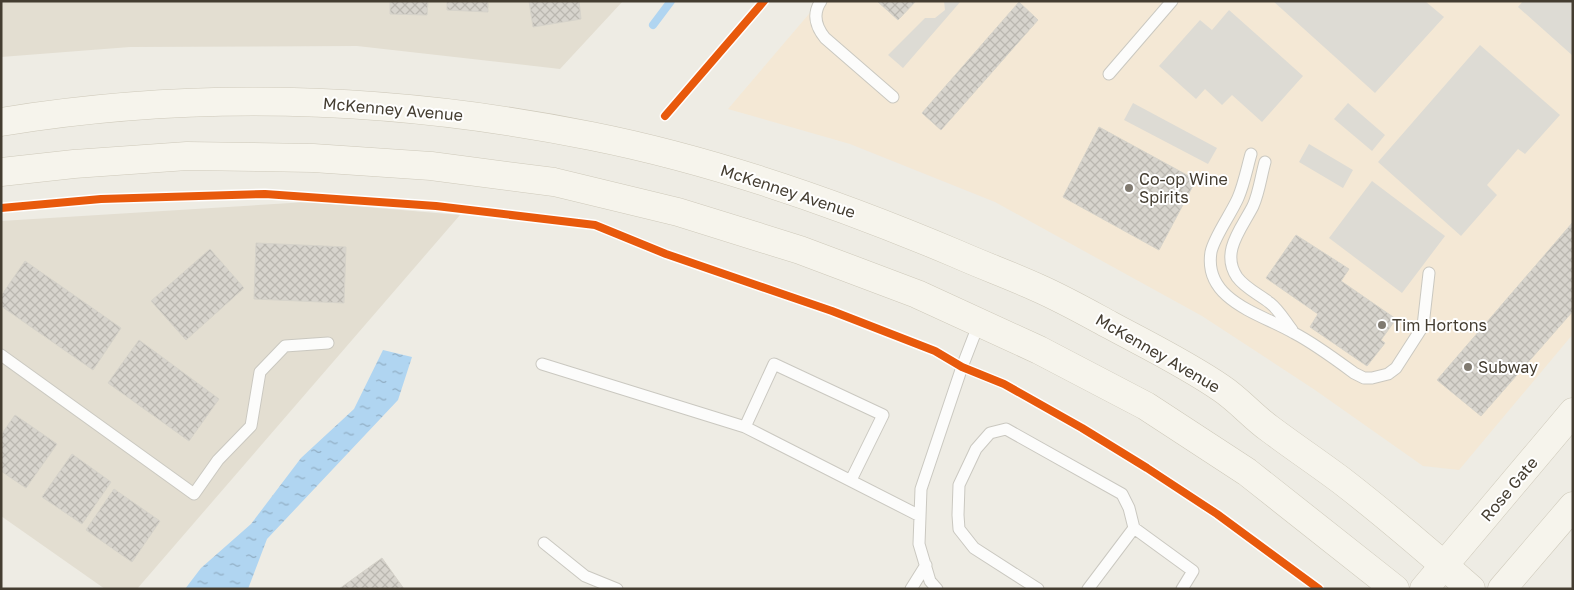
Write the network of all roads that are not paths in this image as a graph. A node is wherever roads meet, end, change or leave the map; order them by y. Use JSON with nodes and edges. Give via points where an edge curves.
{"nodes":[{"id":1,"x":821,"y":1,"type":"edge"},
{"id":2,"x":1155,"y":1,"type":"edge"},
{"id":3,"x":1168,"y":5,"type":"edge"},
{"id":4,"x":1109,"y":74,"type":"dead end"},
{"id":5,"x":894,"y":97,"type":"dead end"},
{"id":6,"x":1,"y":122,"type":"edge"},
{"id":7,"x":1251,"y":154,"type":"dead end"},
{"id":8,"x":1265,"y":162,"type":"dead end"},
{"id":9,"x":1,"y":172,"type":"edge"},
{"id":10,"x":1429,"y":273,"type":"dead end"},
{"id":11,"x":979,"y":323,"type":"junction"},
{"id":12,"x":1294,"y":332,"type":"junction"},
{"id":13,"x":328,"y":343,"type":"dead end"},
{"id":14,"x":1,"y":355,"type":"edge"},
{"id":15,"x":542,"y":364,"type":"dead end"},
{"id":16,"x":1573,"y":412,"type":"edge"},
{"id":17,"x":745,"y":427,"type":"junction"},
{"id":18,"x":851,"y":480,"type":"junction"},
{"id":19,"x":1573,"y":506,"type":"edge"},
{"id":20,"x":920,"y":516,"type":"junction"},
{"id":21,"x":1134,"y":528,"type":"junction"},
{"id":22,"x":544,"y":543,"type":"dead end"},
{"id":23,"x":926,"y":565,"type":"junction"},
{"id":24,"x":1444,"y":565,"type":"junction"},
{"id":25,"x":617,"y":589,"type":"edge"},
{"id":26,"x":911,"y":589,"type":"edge"},
{"id":27,"x":937,"y":589,"type":"edge"},
{"id":28,"x":1038,"y":589,"type":"edge"},
{"id":29,"x":1088,"y":589,"type":"edge"},
{"id":30,"x":1182,"y":589,"type":"edge"},
{"id":31,"x":1395,"y":589,"type":"edge"},
{"id":32,"x":1424,"y":589,"type":"edge"},
{"id":33,"x":1471,"y":589,"type":"edge"},
{"id":34,"x":1502,"y":589,"type":"edge"}],
"edges":[{"from":1,"to":5,"type":"lane","via":[[816,15],[818,29]]},
{"from":2,"to":3,"type":"lane"},
{"from":3,"to":4,"type":"lane"},
{"from":6,"to":24,"type":"main road","name":"McKenney Avenue","via":[[90,109],[146,105],[280,101],[350,104],[461,114],[591,136],[745,176],[833,204],[1004,273],[1156,349],[1224,390]]},
{"from":7,"to":12,"type":"lane","via":[[1239,196],[1211,251],[1212,275],[1218,287],[1236,304]]},
{"from":8,"to":12,"type":"lane","via":[[1253,205],[1232,243],[1230,255],[1237,277],[1272,304]]},
{"from":9,"to":11,"type":"main road","via":[[186,156],[313,158],[430,166],[554,182],[678,212],[800,250],[917,294]]},
{"from":10,"to":12,"type":"lane","via":[[1422,326],[1396,368],[1388,374],[1364,378]]},
{"from":11,"to":20,"type":"lane","via":[[921,489]]},
{"from":11,"to":31,"type":"main road","via":[[1039,350],[1146,406],[1248,472]]},
{"from":13,"to":14,"type":"lane","via":[[285,346],[260,372],[251,426],[218,460],[194,494]]},
{"from":15,"to":17,"type":"lane"},
{"from":16,"to":24,"type":"main road","name":"Rose Gate"},
{"from":17,"to":18,"type":"lane"},
{"from":17,"to":18,"type":"lane","via":[[774,364],[883,415]]},
{"from":18,"to":20,"type":"lane"},
{"from":19,"to":34,"type":"main road"},
{"from":20,"to":23,"type":"lane","via":[[920,544]]},
{"from":21,"to":28,"type":"lane","via":[[1122,494],[1006,429],[990,433],[976,449],[958,485],[960,529],[974,548]]},
{"from":21,"to":29,"type":"lane"},
{"from":21,"to":30,"type":"lane","via":[[1193,571]]},
{"from":22,"to":25,"type":"lane","via":[[585,576]]},
{"from":23,"to":26,"type":"lane"},
{"from":23,"to":27,"type":"lane","via":[[930,581]]},
{"from":24,"to":32,"type":"main road","name":"Rose Gate"},
{"from":24,"to":33,"type":"main road","name":"McKenney Avenue"}]}
